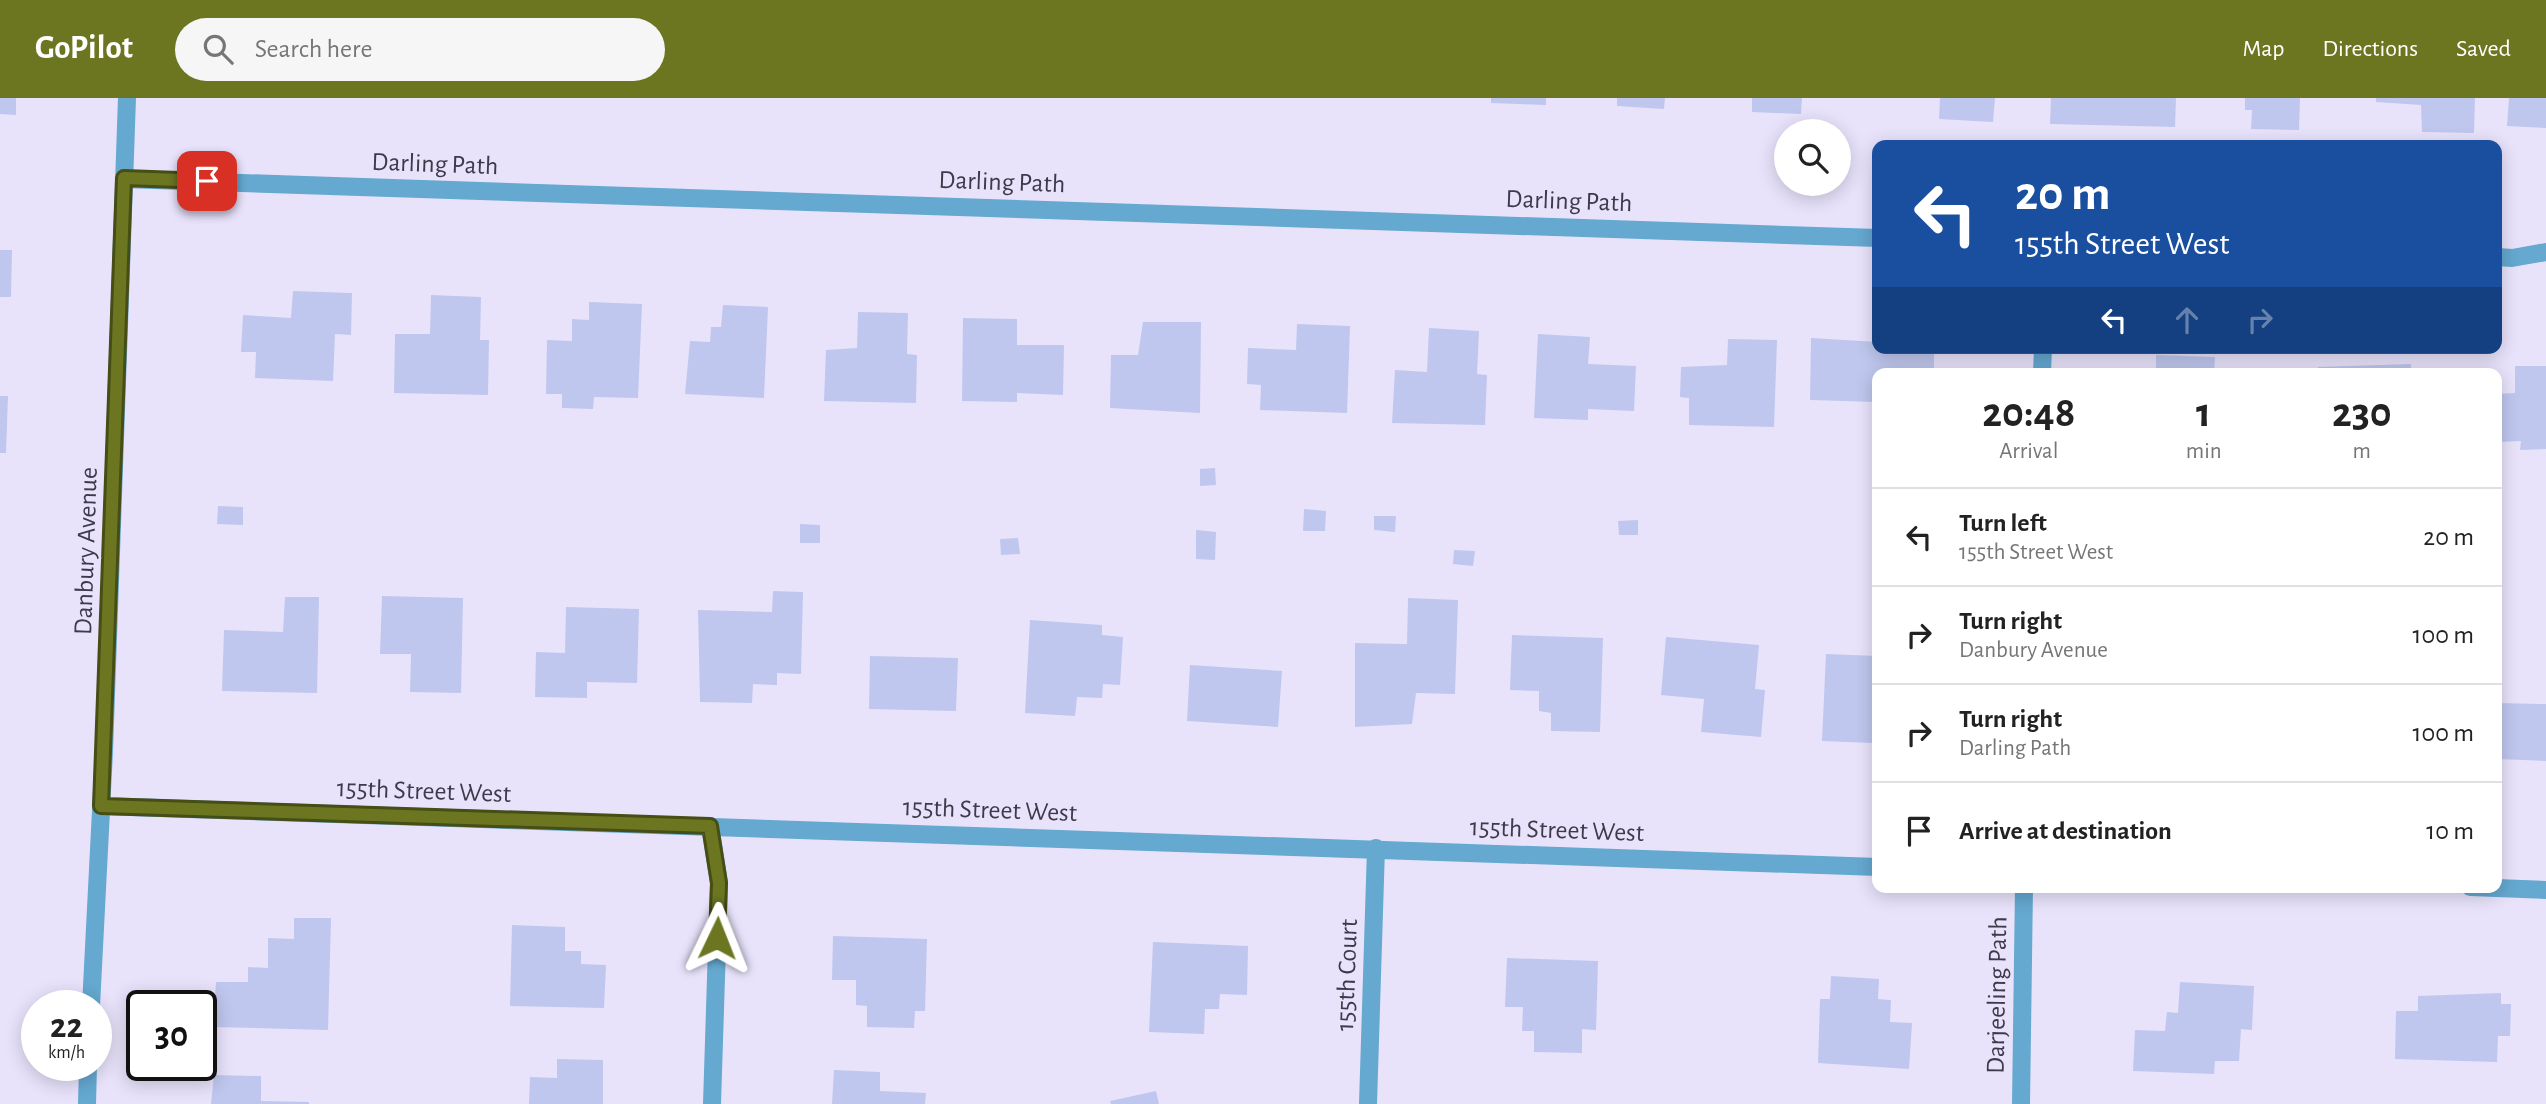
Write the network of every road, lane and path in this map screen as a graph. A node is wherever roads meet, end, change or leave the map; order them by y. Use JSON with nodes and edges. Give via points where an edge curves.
{"nodes":[{"id":1,"x":127,"y":98,"type":"edge"},
{"id":2,"x":124,"y":178,"type":"junction"},
{"id":3,"x":1872,"y":238,"type":"edge"},
{"id":4,"x":2546,"y":252,"type":"edge"},
{"id":5,"x":2502,"y":257,"type":"edge"},
{"id":6,"x":101,"y":806,"type":"junction"},
{"id":7,"x":710,"y":826,"type":"junction"},
{"id":8,"x":1377,"y":848,"type":"junction"},
{"id":9,"x":1872,"y":867,"type":"edge"},
{"id":10,"x":2502,"y":888,"type":"edge"},
{"id":11,"x":2546,"y":890,"type":"edge"},
{"id":12,"x":2024,"y":893,"type":"edge"},
{"id":13,"x":92,"y":990,"type":"edge"},
{"id":14,"x":88,"y":1081,"type":"edge"},
{"id":15,"x":87,"y":1104,"type":"edge"},
{"id":16,"x":712,"y":1104,"type":"edge"},
{"id":17,"x":1368,"y":1104,"type":"edge"},
{"id":18,"x":2021,"y":1104,"type":"edge"}],
"edges":[{"from":1,"to":2,"type":"street","name":"Danbury Avenue"},
{"from":2,"to":3,"type":"street","name":"Darling Path"},
{"from":2,"to":6,"type":"street","name":"Danbury Avenue"},
{"from":4,"to":5,"type":"street"},
{"from":6,"to":7,"type":"street","name":"155th Street West"},
{"from":6,"to":13,"type":"street","name":"Danbury Avenue"},
{"from":7,"to":8,"type":"street","name":"155th Street West"},
{"from":7,"to":16,"type":"street","via":[[719,883]]},
{"from":8,"to":9,"type":"street","name":"155th Street West"},
{"from":8,"to":17,"type":"street","name":"155th Court"},
{"from":10,"to":11,"type":"street"},
{"from":12,"to":18,"type":"street","name":"Darjeeling Path"},
{"from":14,"to":15,"type":"street"}]}
